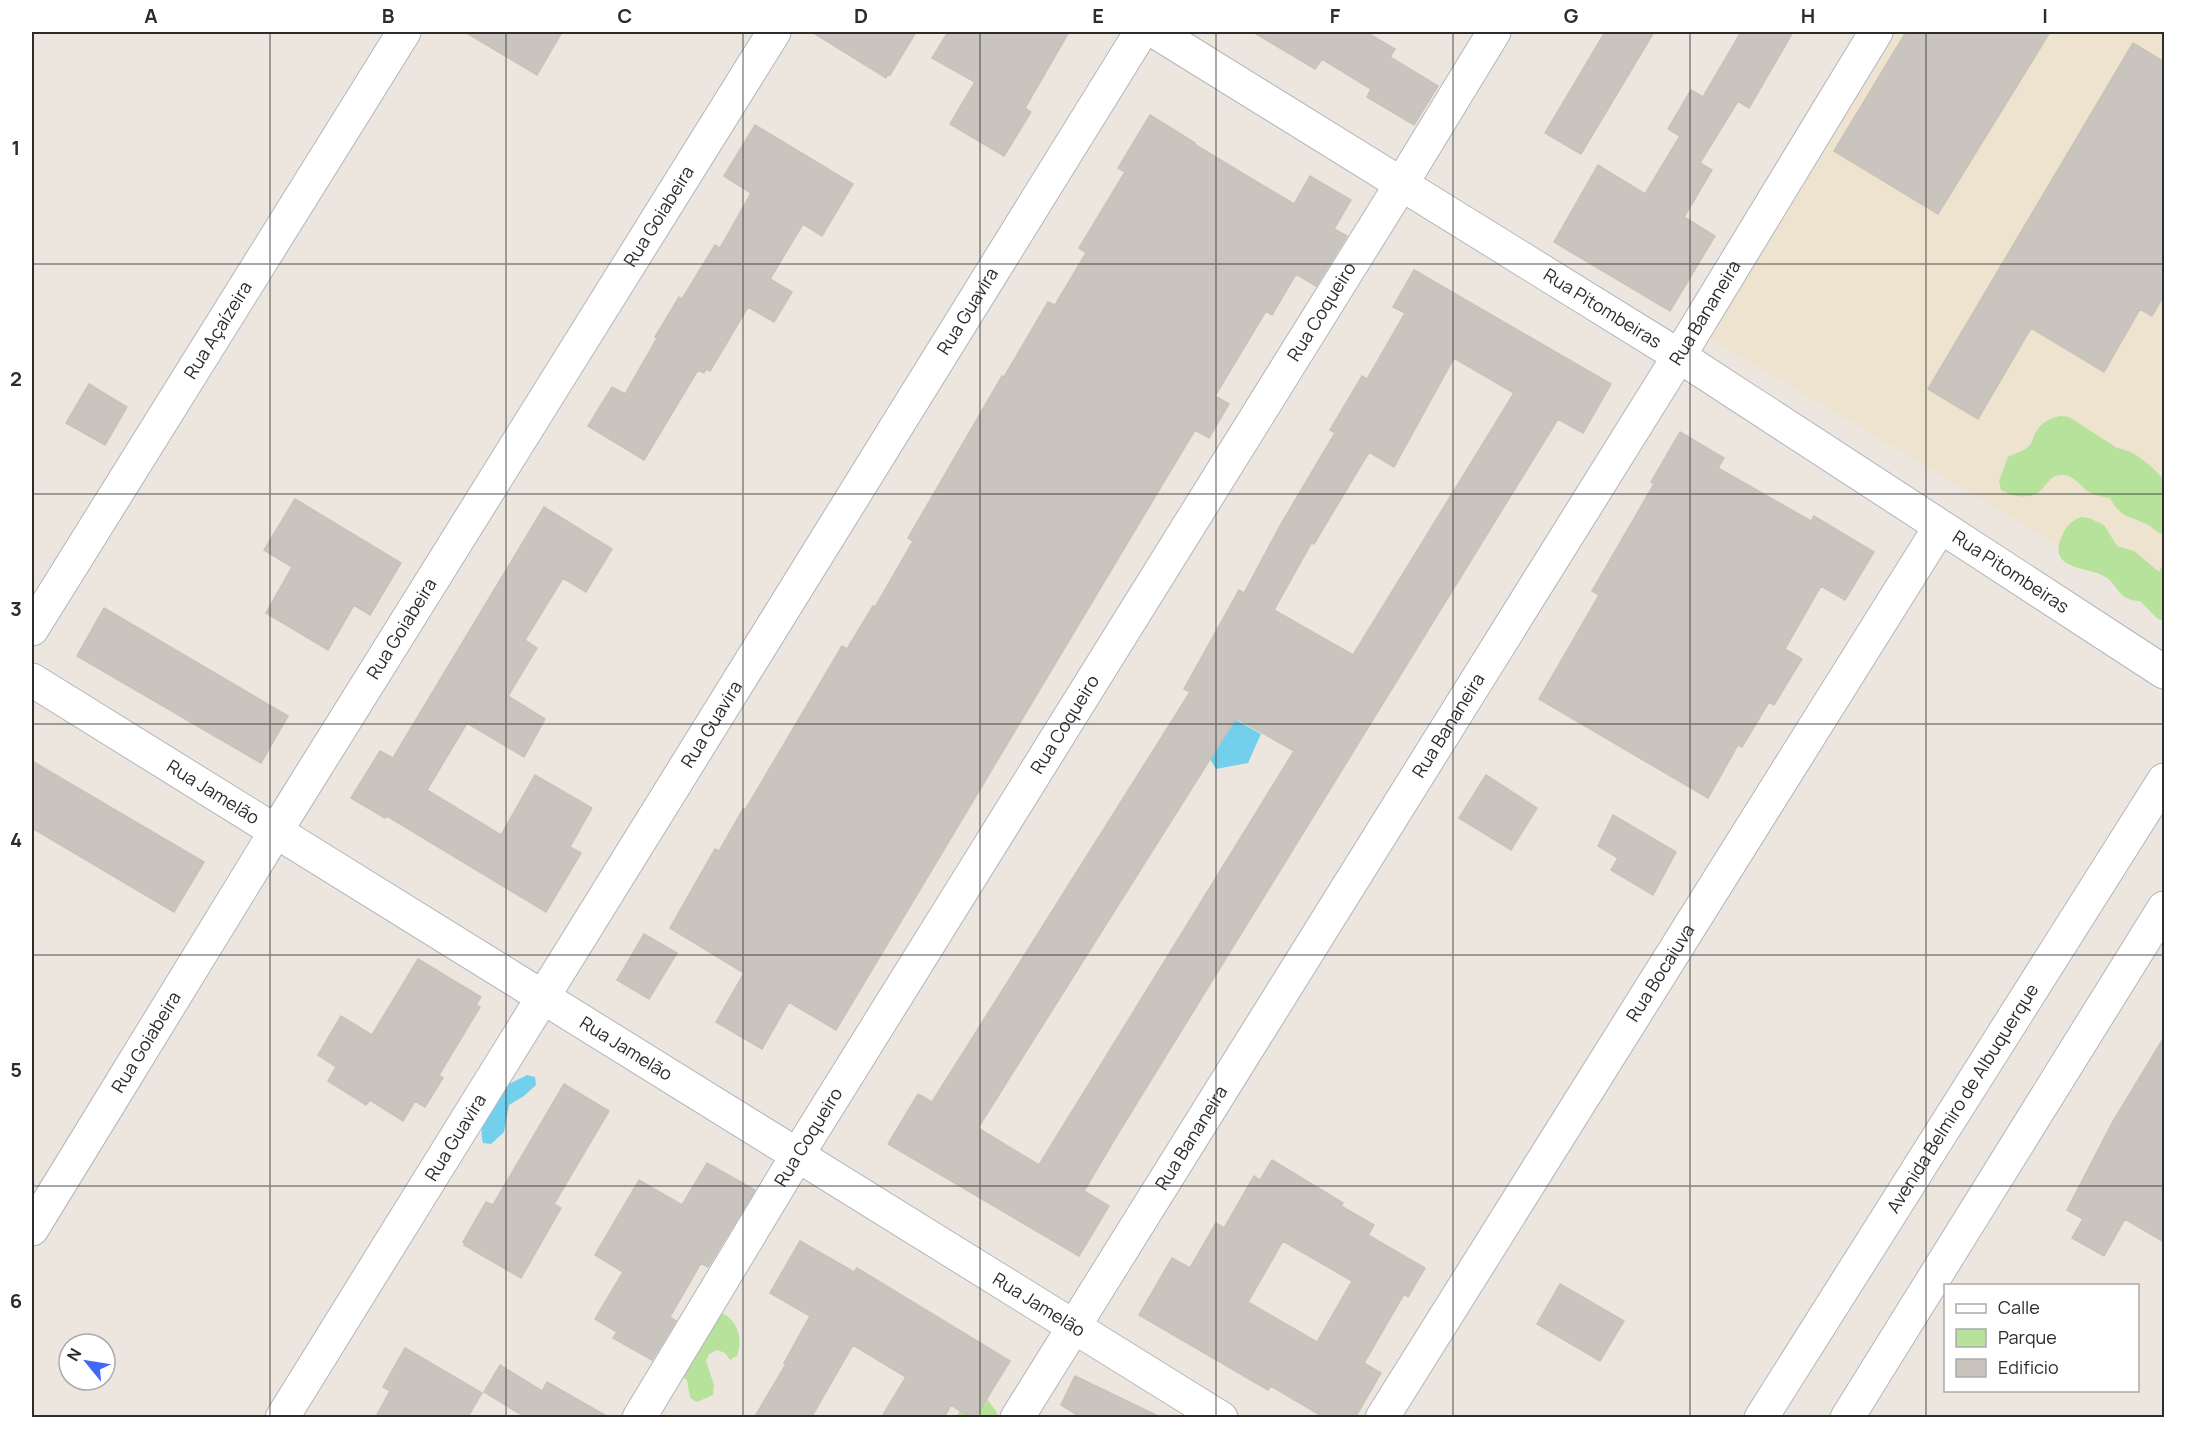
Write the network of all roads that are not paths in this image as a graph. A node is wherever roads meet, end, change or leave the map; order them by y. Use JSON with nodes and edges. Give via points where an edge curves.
{"nodes":[{"id":1,"x":404,"y":32,"type":"edge"},
{"id":2,"x":774,"y":32,"type":"edge"},
{"id":3,"x":1141,"y":32,"type":"edge"},
{"id":4,"x":1156,"y":32,"type":"edge"},
{"id":5,"x":1494,"y":32,"type":"edge"},
{"id":6,"x":1876,"y":32,"type":"edge"},
{"id":7,"x":1402,"y":183,"type":"junction"},
{"id":8,"x":1679,"y":356,"type":"junction"},
{"id":9,"x":1940,"y":527,"type":"junction"},
{"id":10,"x":32,"y":629,"type":"edge"},
{"id":11,"x":2164,"y":672,"type":"edge"},
{"id":12,"x":32,"y":680,"type":"edge"},
{"id":13,"x":2164,"y":780,"type":"edge"},
{"id":14,"x":276,"y":831,"type":"junction"},
{"id":15,"x":2164,"y":909,"type":"edge"},
{"id":16,"x":542,"y":996,"type":"junction"},
{"id":17,"x":798,"y":1154,"type":"junction"},
{"id":18,"x":32,"y":1229,"type":"edge"},
{"id":19,"x":1074,"y":1326,"type":"junction"},
{"id":20,"x":282,"y":1418,"type":"edge"},
{"id":21,"x":639,"y":1418,"type":"edge"},
{"id":22,"x":1017,"y":1418,"type":"edge"},
{"id":23,"x":1221,"y":1418,"type":"edge"},
{"id":24,"x":1382,"y":1418,"type":"edge"},
{"id":25,"x":1761,"y":1418,"type":"edge"},
{"id":26,"x":1847,"y":1418,"type":"edge"}],
"edges":[{"from":1,"to":10,"type":"street","name":"Rua Açaízeira"},
{"from":2,"to":14,"type":"street","name":"Rua Goiabeira"},
{"from":3,"to":16,"type":"street","name":"Rua Guavira"},
{"from":4,"to":7,"type":"street","name":"Rua Pitombeiras"},
{"from":5,"to":7,"type":"street","name":"Rua Coqueiro"},
{"from":6,"to":8,"type":"street","name":"Rua Bananeira"},
{"from":7,"to":8,"type":"street","name":"Rua Pitombeiras"},
{"from":7,"to":17,"type":"street","name":"Rua Coqueiro"},
{"from":8,"to":9,"type":"street","name":"Rua Pitombeiras"},
{"from":8,"to":19,"type":"street","name":"Rua Bananeira"},
{"from":9,"to":11,"type":"street","name":"Rua Pitombeiras"},
{"from":9,"to":24,"type":"street","name":"Rua Bocaiuva"},
{"from":12,"to":14,"type":"street","name":"Rua Jamelão"},
{"from":13,"to":25,"type":"street","name":"Avenida Belmiro de Albuquerque"},
{"from":14,"to":16,"type":"street","name":"Rua Jamelão"},
{"from":14,"to":18,"type":"street","name":"Rua Goiabeira"},
{"from":15,"to":26,"type":"street"},
{"from":16,"to":17,"type":"street","name":"Rua Jamelão"},
{"from":16,"to":20,"type":"street","name":"Rua Guavira"},
{"from":17,"to":19,"type":"street","name":"Rua Jamelão"},
{"from":17,"to":21,"type":"street","name":"Rua Coqueiro"},
{"from":19,"to":22,"type":"street","name":"Rua Bananeira"},
{"from":19,"to":23,"type":"street","name":"Rua Jamelão"}]}
